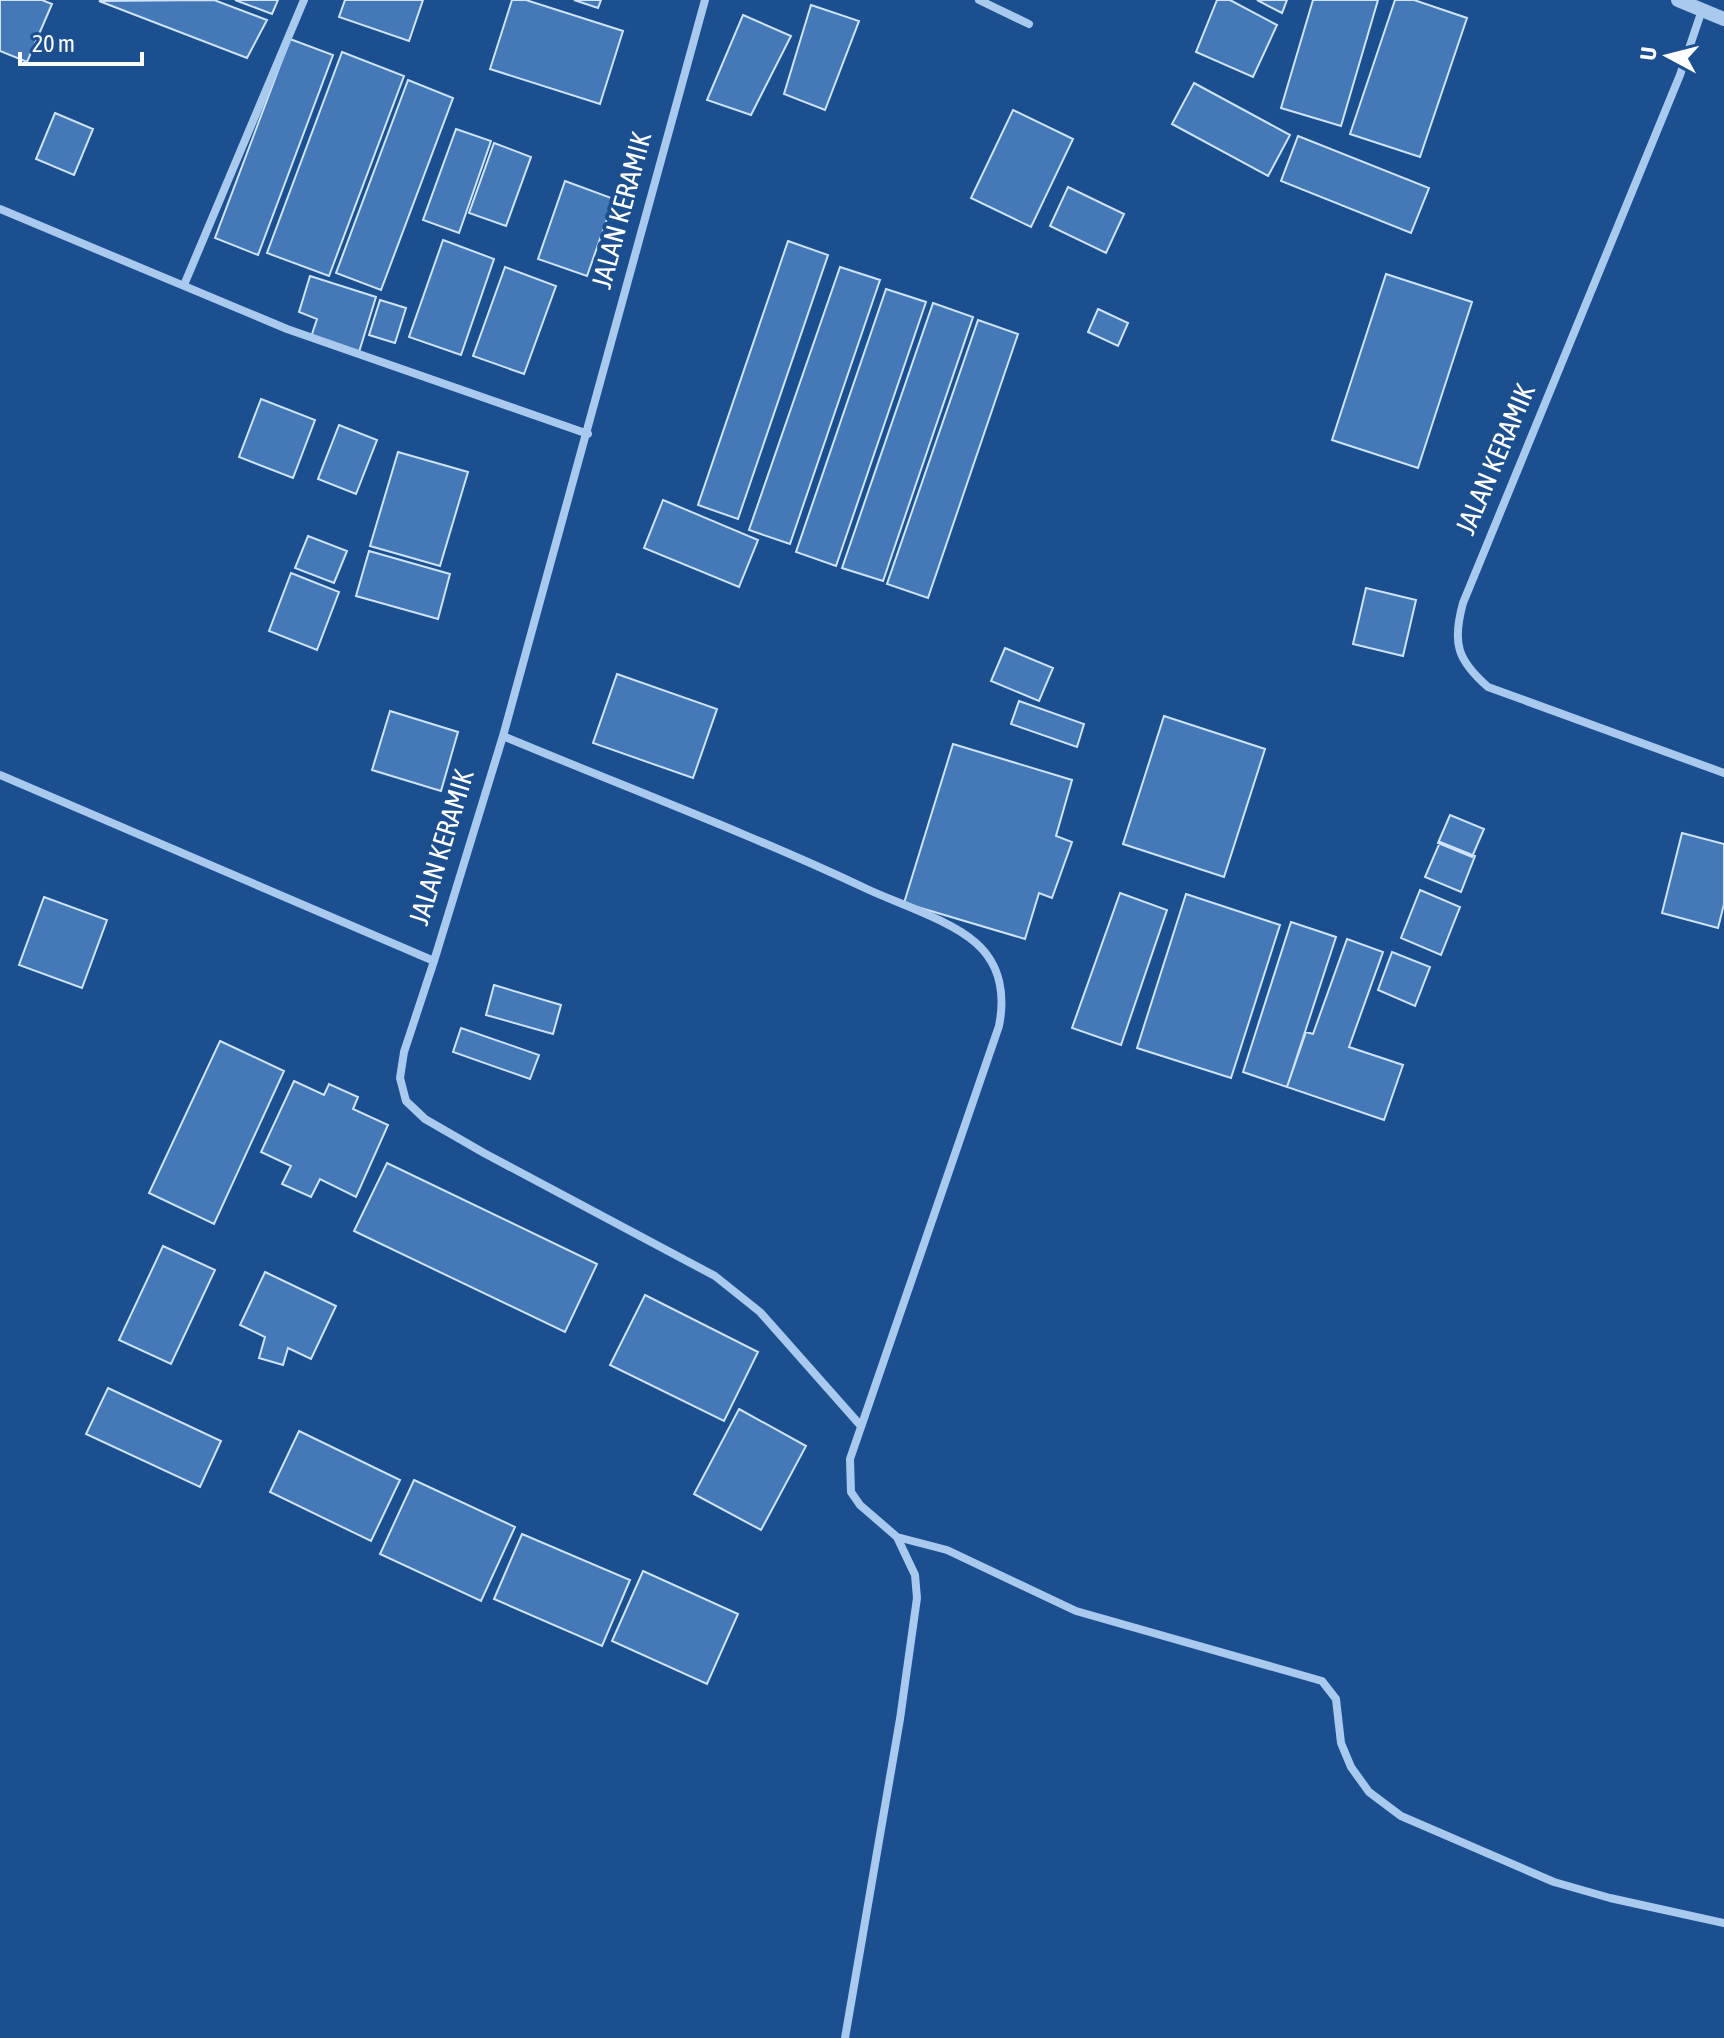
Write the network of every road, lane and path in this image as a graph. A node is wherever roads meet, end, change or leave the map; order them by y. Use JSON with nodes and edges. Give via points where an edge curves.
{"nodes":[{"id":1,"x":304,"y":0,"type":"edge"},
{"id":2,"x":705,"y":0,"type":"edge"},
{"id":3,"x":979,"y":0,"type":"edge"},
{"id":4,"x":1678,"y":0,"type":"edge"},
{"id":5,"x":1702,"y":10,"type":"junction"},
{"id":6,"x":1724,"y":19,"type":"edge"},
{"id":7,"x":1029,"y":24,"type":"dead end"},
{"id":8,"x":0,"y":209,"type":"edge"},
{"id":9,"x":184,"y":285,"type":"junction"},
{"id":10,"x":588,"y":434,"type":"junction"},
{"id":11,"x":503,"y":736,"type":"junction"},
{"id":12,"x":1724,"y":773,"type":"edge"},
{"id":13,"x":0,"y":775,"type":"edge"},
{"id":14,"x":434,"y":961,"type":"junction"},
{"id":15,"x":861,"y":1426,"type":"junction"},
{"id":16,"x":897,"y":1537,"type":"junction"},
{"id":17,"x":1724,"y":1923,"type":"edge"},
{"id":18,"x":845,"y":2038,"type":"edge"}],
"edges":[{"from":1,"to":9,"type":"street"},
{"from":2,"to":10,"type":"street","name":"JALAN KERAMIK"},
{"from":3,"to":7,"type":"street"},
{"from":4,"to":5,"type":"street"},
{"from":5,"to":6,"type":"street"},
{"from":5,"to":12,"type":"street","name":"JALAN KERAMIK","via":[[1456,629],[1468,670],[1488,687]]},
{"from":8,"to":9,"type":"street"},
{"from":9,"to":10,"type":"street","via":[[287,329]]},
{"from":10,"to":11,"type":"street","name":"JALAN KERAMIK"},
{"from":11,"to":14,"type":"street","name":"JALAN KERAMIK"},
{"from":11,"to":15,"type":"street","via":[[810,862],[975,942],[990,959],[1001,983],[999,1026]]},
{"from":13,"to":14,"type":"street","name":"JALAN KERAMIK"},
{"from":14,"to":15,"type":"street","via":[[404,1052],[400,1078],[406,1101],[449,1133],[715,1276],[760,1312]]},
{"from":15,"to":16,"type":"street","via":[[850,1459],[851,1492]]},
{"from":16,"to":17,"type":"street","via":[[947,1550],[1076,1611],[1322,1681],[1336,1699],[1341,1743],[1351,1767],[1369,1792],[1401,1816],[1554,1882]]},
{"from":16,"to":18,"type":"street","via":[[915,1575],[917,1598]]}]}
